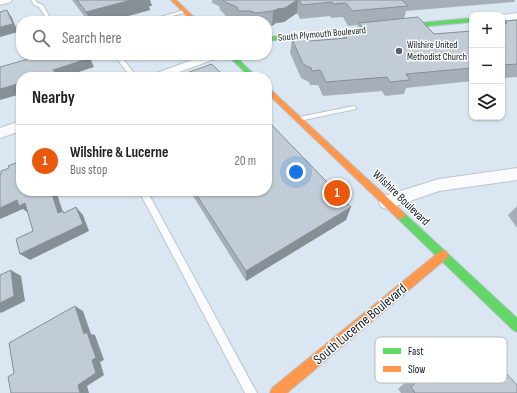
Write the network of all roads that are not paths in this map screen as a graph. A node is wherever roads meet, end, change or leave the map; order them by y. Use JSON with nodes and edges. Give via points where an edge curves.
{"nodes":[{"id":1,"x":33,"y":0,"type":"edge"},
{"id":2,"x":42,"y":0,"type":"edge"},
{"id":3,"x":173,"y":0,"type":"edge"},
{"id":4,"x":41,"y":6,"type":"junction"},
{"id":5,"x":185,"y":11,"type":"junction"},
{"id":6,"x":47,"y":16,"type":"edge"},
{"id":7,"x":166,"y":16,"type":"edge"},
{"id":8,"x":190,"y":16,"type":"edge"},
{"id":9,"x":517,"y":16,"type":"edge"},
{"id":10,"x":505,"y":18,"type":"edge"},
{"id":11,"x":469,"y":20,"type":"edge"},
{"id":12,"x":272,"y":39,"type":"edge"},
{"id":13,"x":121,"y":60,"type":"edge"},
{"id":14,"x":202,"y":60,"type":"edge"},
{"id":15,"x":235,"y":60,"type":"edge"},
{"id":16,"x":130,"y":72,"type":"edge"},
{"id":17,"x":169,"y":72,"type":"edge"},
{"id":18,"x":249,"y":72,"type":"edge"},
{"id":19,"x":272,"y":94,"type":"edge"},
{"id":20,"x":354,"y":108,"type":"dead end"},
{"id":21,"x":299,"y":119,"type":"junction"},
{"id":22,"x":16,"y":128,"type":"edge"},
{"id":23,"x":0,"y":134,"type":"edge"},
{"id":24,"x":517,"y":174,"type":"edge"},
{"id":25,"x":146,"y":196,"type":"edge"},
{"id":26,"x":387,"y":202,"type":"junction"},
{"id":27,"x":443,"y":255,"type":"junction"},
{"id":28,"x":517,"y":326,"type":"edge"},
{"id":29,"x":251,"y":393,"type":"edge"},
{"id":30,"x":277,"y":393,"type":"edge"}],
"edges":[{"from":1,"to":4,"type":"lane"},
{"from":2,"to":4,"type":"lane","via":[[44,3]]},
{"from":3,"to":5,"type":"street"},
{"from":4,"to":6,"type":"lane"},
{"from":5,"to":7,"type":"lane"},
{"from":5,"to":8,"type":"street"},
{"from":9,"to":10,"type":"street"},
{"from":11,"to":12,"type":"street","name":"South Plymouth Boulevard"},
{"from":13,"to":16,"type":"lane"},
{"from":14,"to":17,"type":"street"},
{"from":15,"to":18,"type":"street"},
{"from":19,"to":21,"type":"street","name":"Wilshire Boulevard"},
{"from":20,"to":21,"type":"lane"},
{"from":21,"to":26,"type":"street","name":"Wilshire Boulevard"},
{"from":22,"to":23,"type":"street"},
{"from":24,"to":26,"type":"street","via":[[439,185]]},
{"from":25,"to":29,"type":"lane"},
{"from":26,"to":27,"type":"street","name":"Wilshire Boulevard"},
{"from":27,"to":28,"type":"street","name":"Wilshire Boulevard"},
{"from":27,"to":30,"type":"street","name":"South Lucerne Boulevard"}]}
